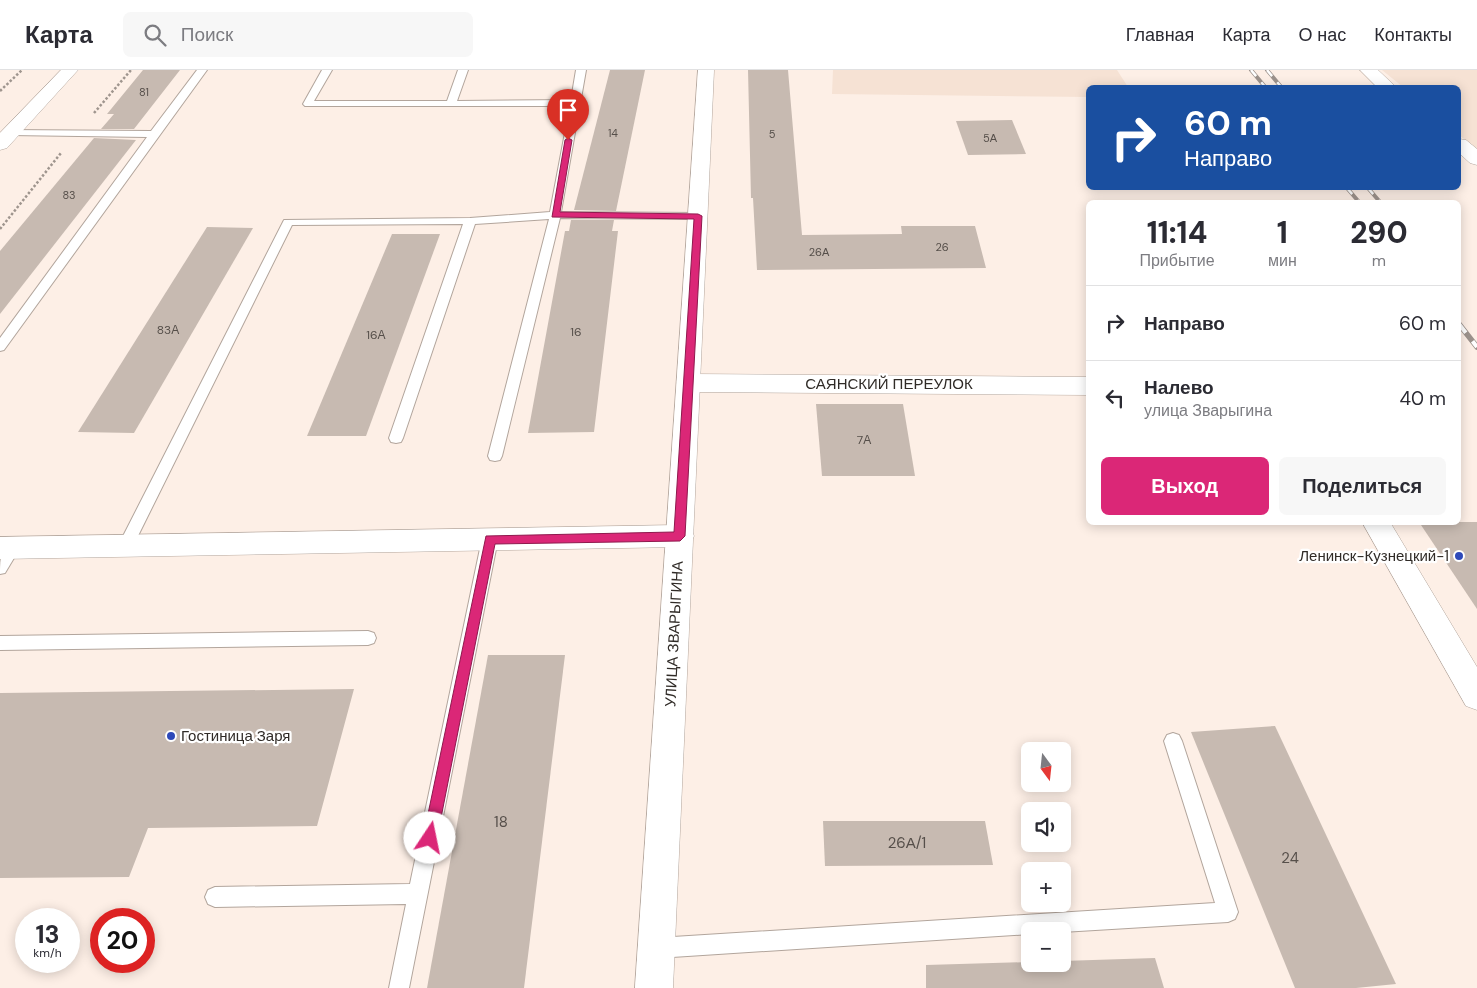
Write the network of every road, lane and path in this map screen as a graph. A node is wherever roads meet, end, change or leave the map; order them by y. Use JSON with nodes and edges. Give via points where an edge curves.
{"nodes":[{"id":1,"x":22,"y":70,"type":"edge"},
{"id":2,"x":70,"y":70,"type":"edge"},
{"id":3,"x":202,"y":70,"type":"edge"},
{"id":4,"x":327,"y":70,"type":"edge"},
{"id":5,"x":463,"y":70,"type":"edge"},
{"id":6,"x":581,"y":70,"type":"edge"},
{"id":7,"x":706,"y":70,"type":"edge"},
{"id":8,"x":1368,"y":70,"type":"edge"},
{"id":9,"x":1386,"y":85,"type":"edge"},
{"id":10,"x":0,"y":91,"type":"edge"},
{"id":11,"x":575,"y":103,"type":"junction"},
{"id":12,"x":451,"y":104,"type":"junction"},
{"id":13,"x":154,"y":134,"type":"junction"},
{"id":14,"x":5,"y":138,"type":"edge"},
{"id":15,"x":1461,"y":146,"type":"edge"},
{"id":16,"x":1477,"y":159,"type":"edge"},
{"id":17,"x":555,"y":215,"type":"junction"},
{"id":18,"x":698,"y":216,"type":"junction"},
{"id":19,"x":470,"y":221,"type":"junction"},
{"id":20,"x":0,"y":347,"type":"edge"},
{"id":21,"x":689,"y":383,"type":"junction"},
{"id":22,"x":1086,"y":386,"type":"edge"},
{"id":23,"x":396,"y":438,"type":"dead end"},
{"id":24,"x":495,"y":456,"type":"dead end"},
{"id":25,"x":1377,"y":525,"type":"edge"},
{"id":26,"x":680,"y":536,"type":"junction"},
{"id":27,"x":490,"y":539,"type":"junction"},
{"id":28,"x":126,"y":546,"type":"junction"},
{"id":29,"x":4,"y":555,"type":"edge"},
{"id":30,"x":368,"y":638,"type":"dead end"},
{"id":31,"x":0,"y":643,"type":"edge"},
{"id":32,"x":1477,"y":696,"type":"edge"},
{"id":33,"x":1173,"y":741,"type":"dead end"},
{"id":34,"x":418,"y":894,"type":"junction"},
{"id":35,"x":215,"y":897,"type":"dead end"},
{"id":36,"x":657,"y":948,"type":"junction"},
{"id":37,"x":399,"y":988,"type":"edge"},
{"id":38,"x":654,"y":988,"type":"edge"}],
"edges":[{"from":1,"to":10,"type":"path"},
{"from":2,"to":14,"type":"street"},
{"from":3,"to":13,"type":"lane"},
{"from":4,"to":12,"type":"lane","via":[[308,104]]},
{"from":5,"to":12,"type":"lane"},
{"from":6,"to":11,"type":"lane"},
{"from":7,"to":18,"type":"street","name":"УЛИЦА ЗВАРЫГИНА"},
{"from":8,"to":9,"type":"street"},
{"from":11,"to":12,"type":"lane"},
{"from":11,"to":17,"type":"lane"},
{"from":13,"to":14,"type":"lane"},
{"from":13,"to":20,"type":"lane"},
{"from":15,"to":16,"type":"street"},
{"from":17,"to":18,"type":"lane"},
{"from":17,"to":19,"type":"lane"},
{"from":17,"to":24,"type":"lane"},
{"from":18,"to":21,"type":"street","name":"УЛИЦА ЗВАРЫГИНА"},
{"from":19,"to":23,"type":"lane"},
{"from":19,"to":28,"type":"lane","via":[[288,222]]},
{"from":21,"to":22,"type":"street","name":"САЯНСКИЙ ПЕРЕУЛОК"},
{"from":21,"to":26,"type":"street","name":"УЛИЦА ЗВАРЫГИНА"},
{"from":25,"to":32,"type":"street"},
{"from":26,"to":27,"type":"street"},
{"from":26,"to":36,"type":"street","name":"УЛИЦА ЗВАРЫГИНА"},
{"from":27,"to":28,"type":"street"},
{"from":27,"to":34,"type":"lane"},
{"from":28,"to":29,"type":"street"},
{"from":30,"to":31,"type":"lane"},
{"from":33,"to":36,"type":"lane","via":[[1228,912]]},
{"from":34,"to":35,"type":"lane"},
{"from":34,"to":37,"type":"lane"},
{"from":36,"to":38,"type":"street","name":"УЛИЦА ЗВАРЫГИНА"}]}
